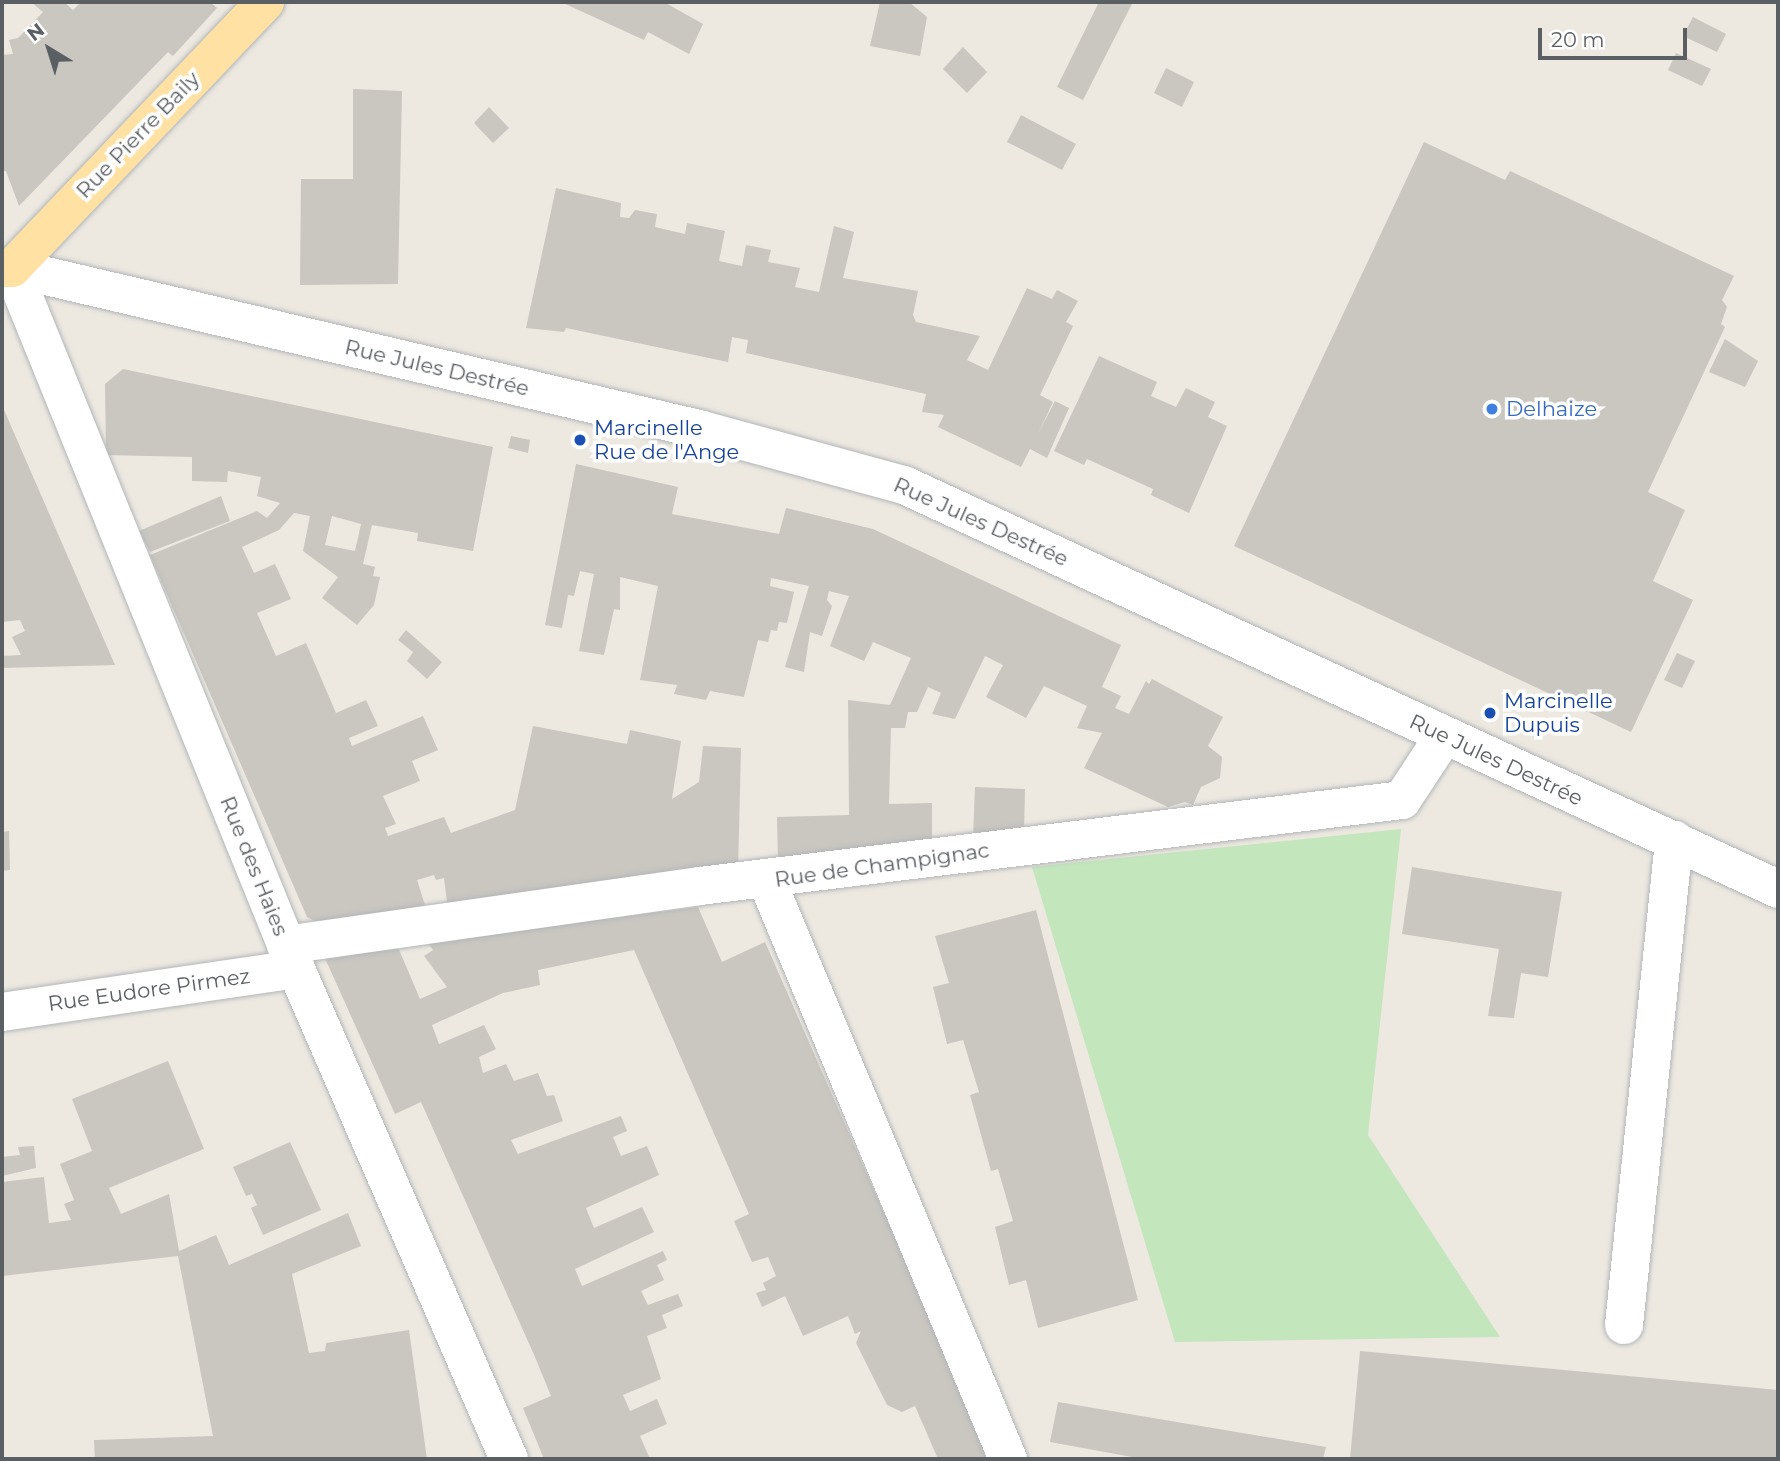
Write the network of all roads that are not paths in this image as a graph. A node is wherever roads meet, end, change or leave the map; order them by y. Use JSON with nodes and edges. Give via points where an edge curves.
{"nodes":[{"id":1,"x":265,"y":2,"type":"edge"},
{"id":2,"x":7,"y":268,"type":"edge"},
{"id":3,"x":1444,"y":736,"type":"junction"},
{"id":4,"x":1674,"y":840,"type":"junction"},
{"id":5,"x":767,"y":881,"type":"junction"},
{"id":6,"x":1778,"y":889,"type":"edge"},
{"id":7,"x":291,"y":957,"type":"junction"},
{"id":8,"x":2,"y":1012,"type":"edge"},
{"id":9,"x":1624,"y":1325,"type":"dead end"},
{"id":10,"x":509,"y":1459,"type":"edge"},
{"id":11,"x":1008,"y":1459,"type":"edge"}],
"edges":[{"from":1,"to":2,"type":"main road","name":"Rue Pierre Baily"},
{"from":2,"to":3,"type":"street","name":"Rue Jules Destrée","via":[[699,429],[904,485]]},
{"from":2,"to":7,"type":"street","name":"Rue des Haies"},
{"from":3,"to":4,"type":"street","name":"Rue Jules Destrée"},
{"from":3,"to":5,"type":"street","name":"Rue de Champignac","via":[[1402,800]]},
{"from":4,"to":6,"type":"street","name":"Rue Jules Destrée"},
{"from":4,"to":9,"type":"street"},
{"from":5,"to":7,"type":"street","name":"Rue de Champignac"},
{"from":5,"to":11,"type":"street"},
{"from":7,"to":8,"type":"street","name":"Rue Eudore Pirmez"},
{"from":7,"to":10,"type":"street","name":"Rue des Haies"}]}
